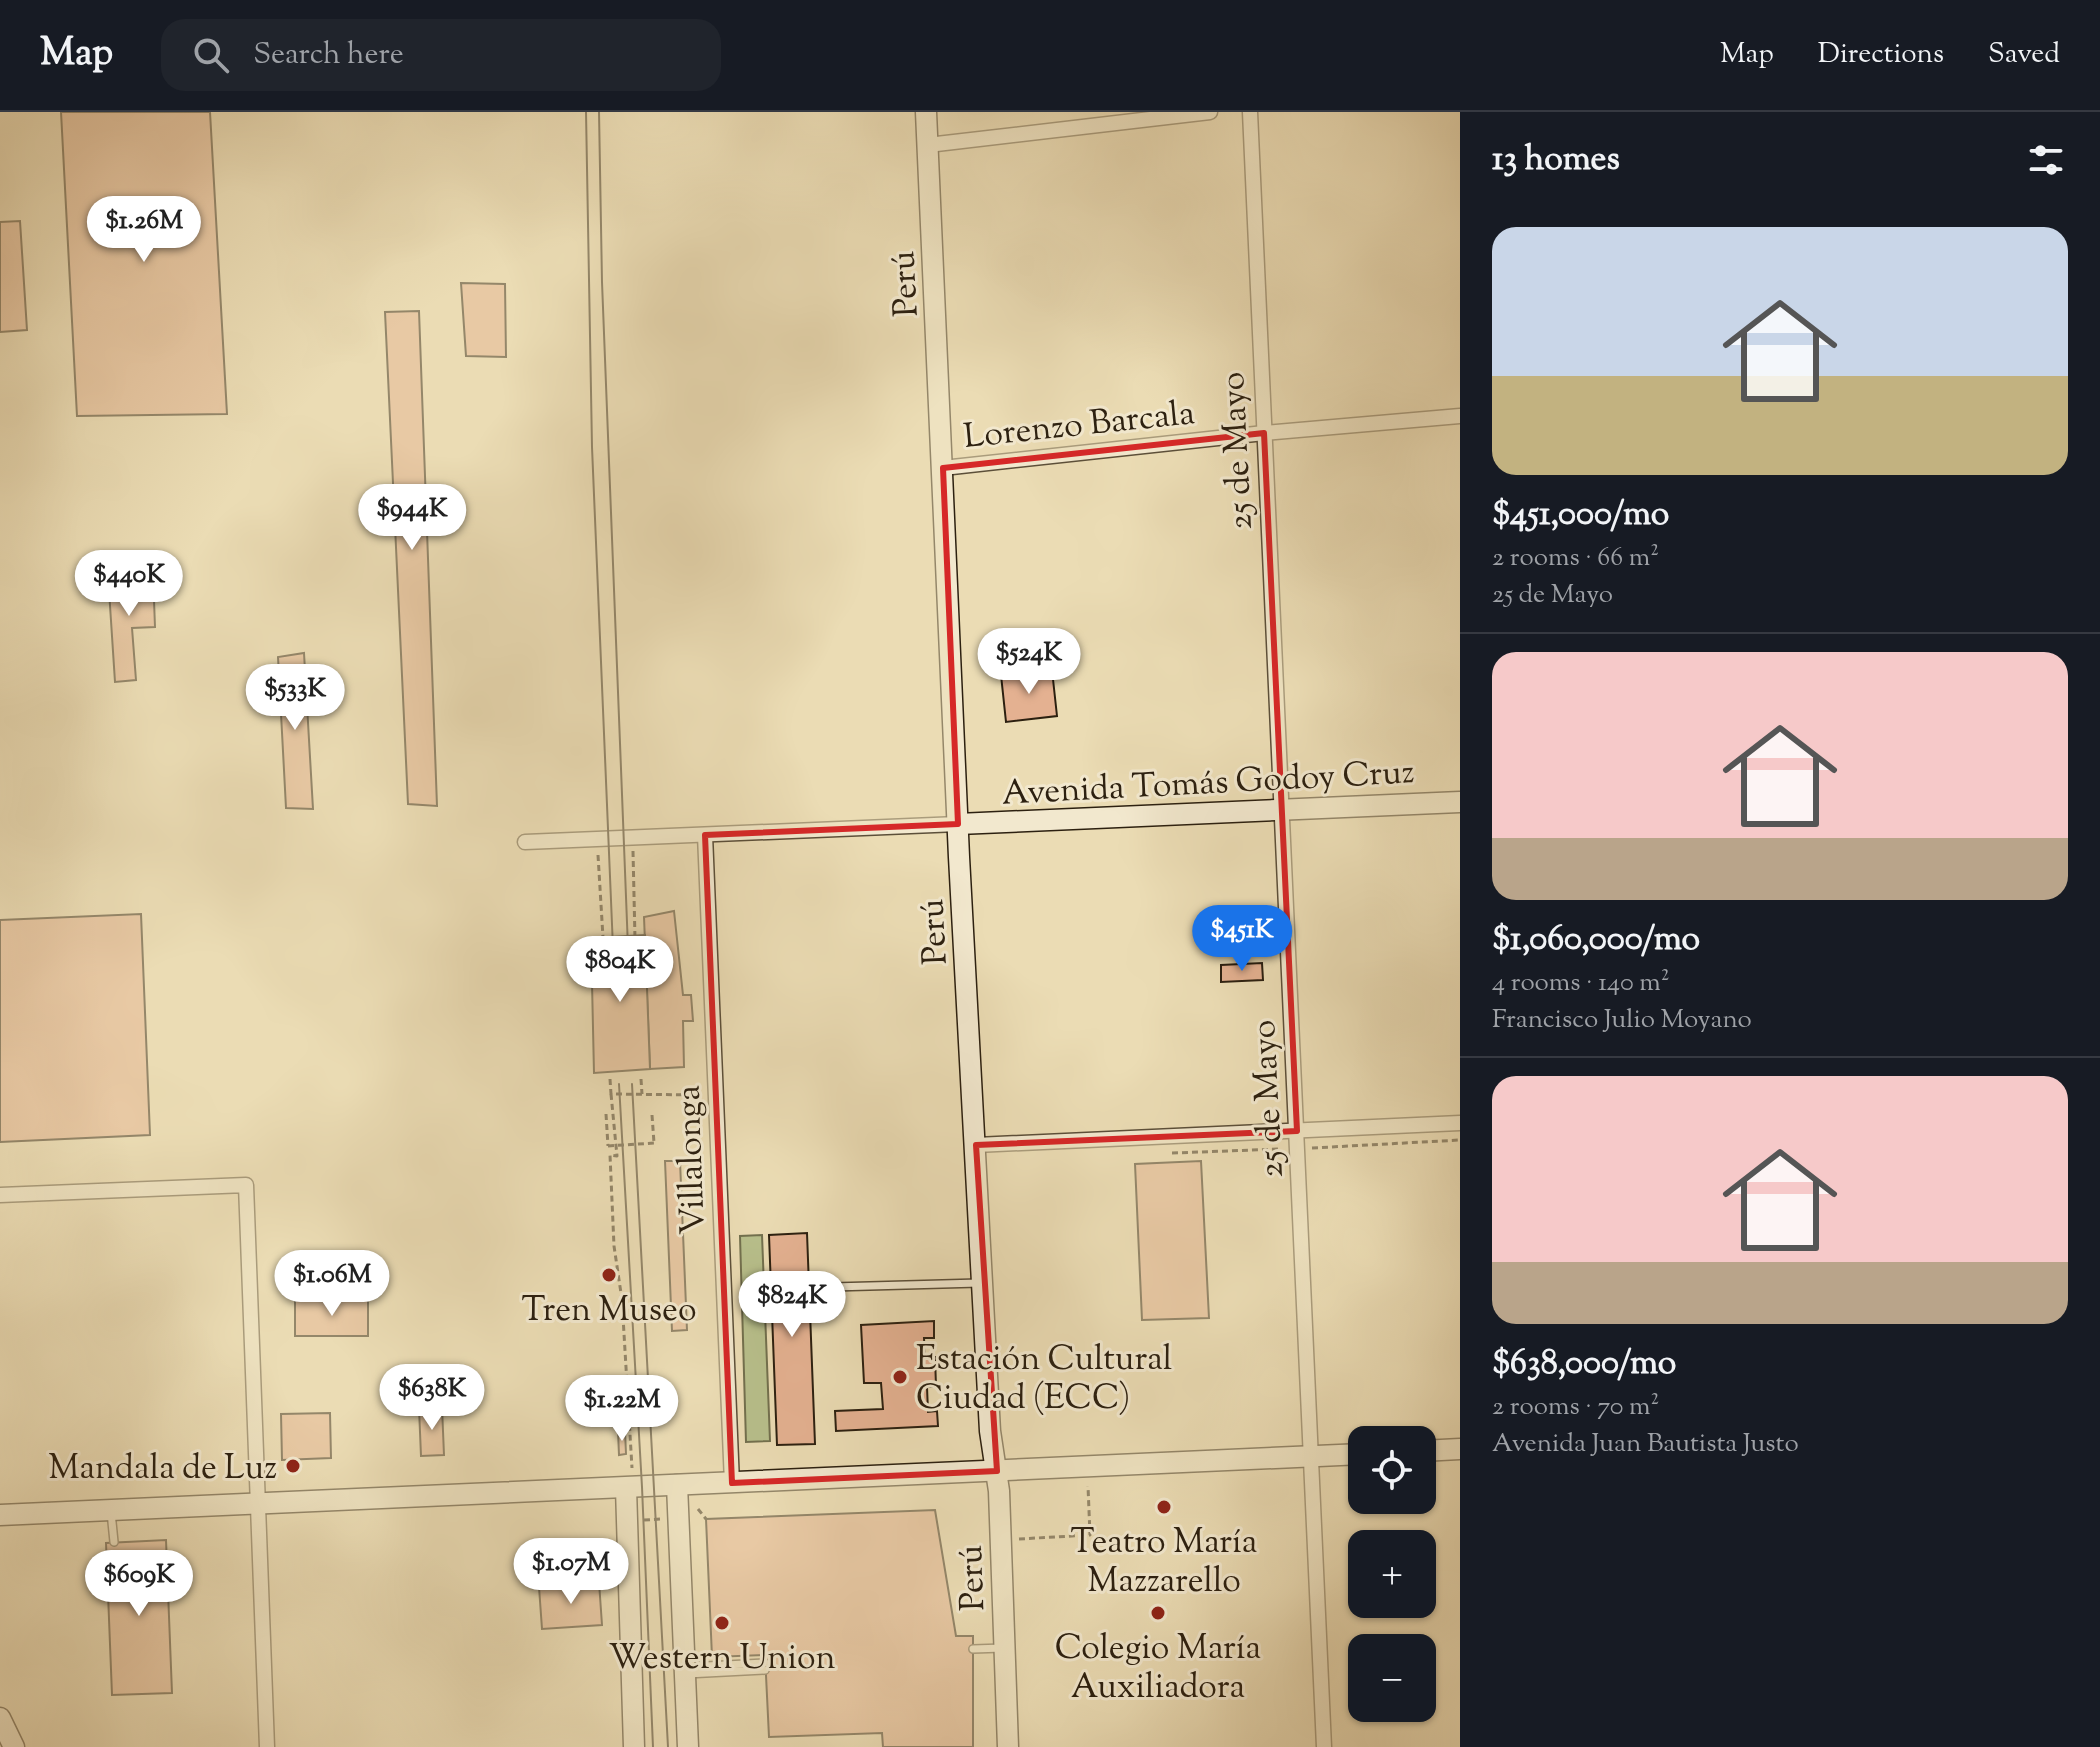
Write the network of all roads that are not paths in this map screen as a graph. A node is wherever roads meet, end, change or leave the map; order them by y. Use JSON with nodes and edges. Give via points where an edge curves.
{"nodes":[{"id":1,"x":926,"y":112,"type":"edge"},
{"id":2,"x":1210,"y":112,"type":"edge"},
{"id":3,"x":1250,"y":112,"type":"edge"},
{"id":4,"x":928,"y":145,"type":"junction"},
{"id":5,"x":1460,"y":416,"type":"edge"},
{"id":6,"x":1264,"y":433,"type":"junction"},
{"id":7,"x":943,"y":468,"type":"junction"},
{"id":8,"x":1460,"y":802,"type":"edge"},
{"id":9,"x":1282,"y":811,"type":"junction"},
{"id":10,"x":958,"y":824,"type":"junction"},
{"id":11,"x":705,"y":835,"type":"junction"},
{"id":12,"x":525,"y":842,"type":"dead end"},
{"id":13,"x":1460,"y":1123,"type":"edge"},
{"id":14,"x":1297,"y":1131,"type":"junction"},
{"id":15,"x":976,"y":1145,"type":"junction"},
{"id":16,"x":0,"y":1195,"type":"edge"},
{"id":17,"x":983,"y":1283,"type":"junction"},
{"id":18,"x":833,"y":1287,"type":"dead end"},
{"id":19,"x":1460,"y":1449,"type":"edge"},
{"id":20,"x":1436,"y":1450,"type":"edge"},
{"id":21,"x":1348,"y":1455,"type":"edge"},
{"id":22,"x":1313,"y":1456,"type":"junction"},
{"id":23,"x":997,"y":1471,"type":"junction"},
{"id":24,"x":732,"y":1483,"type":"junction"},
{"id":25,"x":677,"y":1485,"type":"junction"},
{"id":26,"x":636,"y":1487,"type":"junction"},
{"id":27,"x":260,"y":1504,"type":"junction"},
{"id":28,"x":111,"y":1510,"type":"junction"},
{"id":29,"x":0,"y":1515,"type":"edge"},
{"id":30,"x":114,"y":1542,"type":"dead end"},
{"id":31,"x":1005,"y":1647,"type":"junction"},
{"id":32,"x":973,"y":1649,"type":"dead end"},
{"id":33,"x":765,"y":1666,"type":"dead end"},
{"id":34,"x":685,"y":1671,"type":"junction"},
{"id":35,"x":0,"y":1718,"type":"edge"},
{"id":36,"x":14,"y":1747,"type":"edge"},
{"id":37,"x":267,"y":1747,"type":"edge"},
{"id":38,"x":634,"y":1747,"type":"edge"},
{"id":39,"x":688,"y":1747,"type":"edge"},
{"id":40,"x":1008,"y":1747,"type":"edge"},
{"id":41,"x":1324,"y":1747,"type":"edge"}],
"edges":[{"from":1,"to":4,"type":"main road","name":"Perú"},
{"from":2,"to":4,"type":"street"},
{"from":3,"to":6,"type":"street","name":"25 de Mayo"},
{"from":4,"to":7,"type":"main road","name":"Perú"},
{"from":5,"to":6,"type":"street","name":"Lorenzo Barcala"},
{"from":6,"to":7,"type":"street","name":"Lorenzo Barcala"},
{"from":6,"to":9,"type":"street","name":"25 de Mayo"},
{"from":7,"to":10,"type":"main road","name":"Perú"},
{"from":8,"to":9,"type":"main road","name":"Avenida Tomás Godoy Cruz"},
{"from":9,"to":10,"type":"main road","name":"Avenida Tomás Godoy Cruz"},
{"from":9,"to":14,"type":"street","name":"25 de Mayo"},
{"from":10,"to":11,"type":"street"},
{"from":10,"to":15,"type":"main road","name":"Perú"},
{"from":11,"to":12,"type":"street"},
{"from":11,"to":24,"type":"street","name":"Villalonga"},
{"from":13,"to":14,"type":"street"},
{"from":14,"to":15,"type":"street"},
{"from":14,"to":22,"type":"street","name":"25 de Mayo"},
{"from":15,"to":17,"type":"main road","name":"Perú"},
{"from":16,"to":27,"type":"street","via":[[246,1185]]},
{"from":17,"to":18,"type":"lane"},
{"from":17,"to":23,"type":"main road","name":"Perú","via":[[990,1431]]},
{"from":19,"to":20,"type":"main road"},
{"from":21,"to":22,"type":"main road"},
{"from":22,"to":23,"type":"main road"},
{"from":22,"to":41,"type":"street","name":"25 de Mayo"},
{"from":23,"to":24,"type":"main road"},
{"from":23,"to":31,"type":"main road","name":"Perú"},
{"from":24,"to":25,"type":"main road"},
{"from":25,"to":26,"type":"main road"},
{"from":25,"to":34,"type":"main road"},
{"from":26,"to":27,"type":"main road"},
{"from":26,"to":38,"type":"main road"},
{"from":27,"to":28,"type":"main road"},
{"from":27,"to":37,"type":"street"},
{"from":28,"to":29,"type":"main road"},
{"from":28,"to":30,"type":"lane"},
{"from":31,"to":32,"type":"lane"},
{"from":31,"to":40,"type":"main road","name":"Perú"},
{"from":33,"to":34,"type":"lane"},
{"from":34,"to":39,"type":"main road"},
{"from":35,"to":36,"type":"main road"}]}
